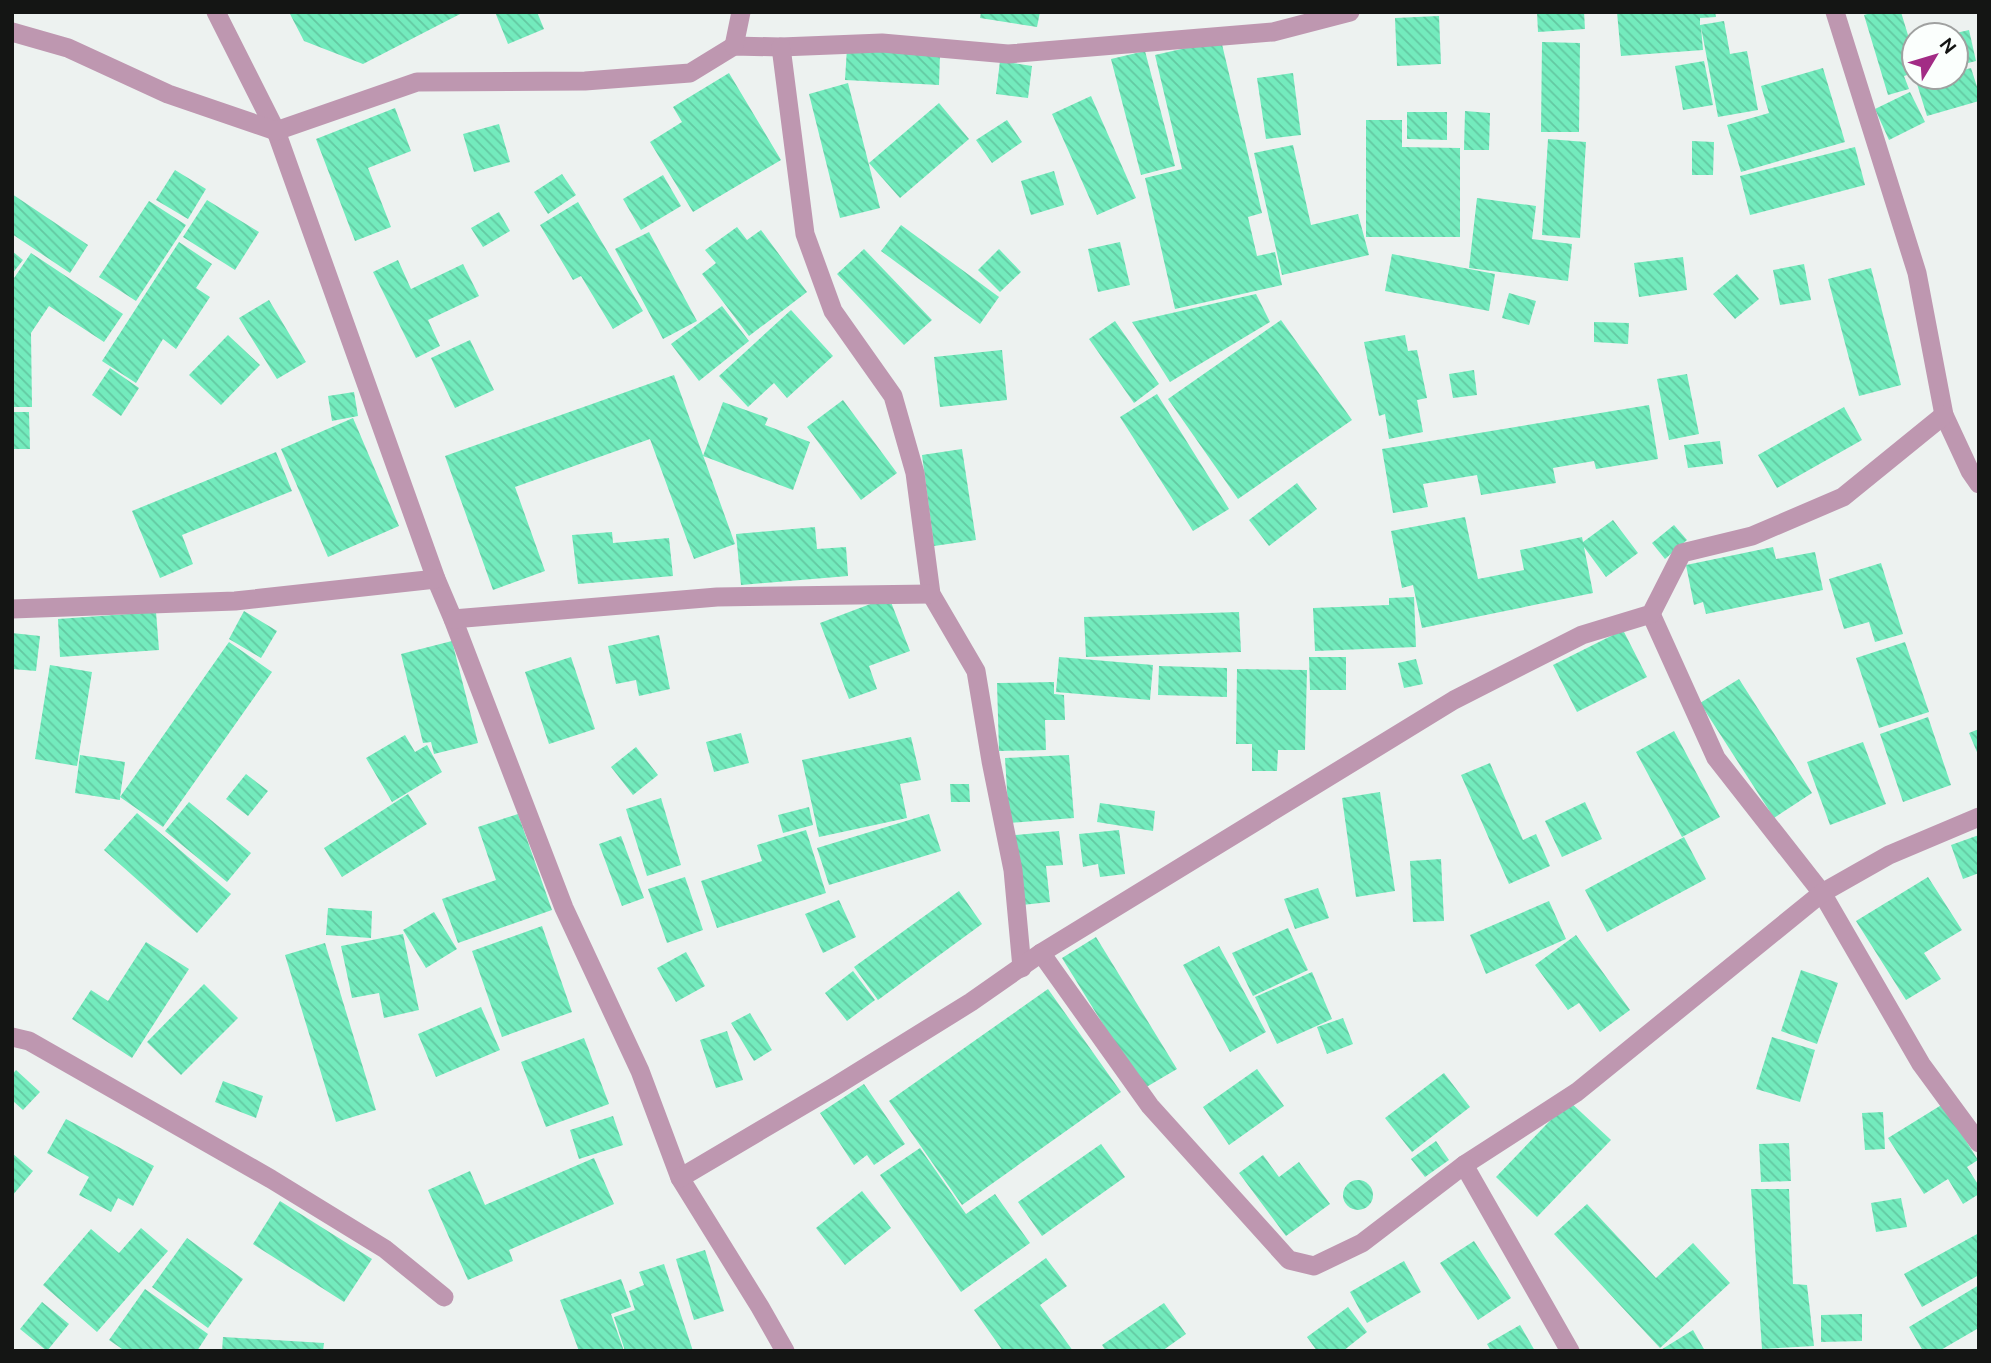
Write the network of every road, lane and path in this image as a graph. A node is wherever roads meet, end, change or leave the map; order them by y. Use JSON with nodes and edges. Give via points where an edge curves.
{"nodes":[{"id":1,"x":216,"y":12,"type":"edge"},
{"id":2,"x":741,"y":12,"type":"edge"},
{"id":3,"x":1350,"y":12,"type":"edge"},
{"id":4,"x":1835,"y":12,"type":"edge"},
{"id":5,"x":12,"y":32,"type":"edge"},
{"id":6,"x":734,"y":46,"type":"junction"},
{"id":7,"x":781,"y":47,"type":"junction"},
{"id":8,"x":276,"y":131,"type":"junction"},
{"id":9,"x":1944,"y":415,"type":"junction"},
{"id":10,"x":1979,"y":484,"type":"edge"},
{"id":11,"x":436,"y":579,"type":"junction"},
{"id":12,"x":931,"y":594,"type":"junction"},
{"id":13,"x":12,"y":609,"type":"edge"},
{"id":14,"x":1651,"y":614,"type":"junction"},
{"id":15,"x":453,"y":619,"type":"junction"},
{"id":16,"x":1979,"y":817,"type":"edge"},
{"id":17,"x":1822,"y":893,"type":"junction"},
{"id":18,"x":1041,"y":953,"type":"junction"},
{"id":19,"x":1022,"y":968,"type":"junction"},
{"id":20,"x":12,"y":1037,"type":"edge"},
{"id":21,"x":1979,"y":1143,"type":"edge"},
{"id":22,"x":1464,"y":1165,"type":"junction"},
{"id":23,"x":680,"y":1178,"type":"junction"},
{"id":24,"x":444,"y":1297,"type":"dead end"},
{"id":25,"x":785,"y":1351,"type":"edge"},
{"id":26,"x":1570,"y":1351,"type":"edge"}],
"edges":[{"from":1,"to":8,"type":"street"},
{"from":2,"to":6,"type":"street"},
{"from":3,"to":7,"type":"street","via":[[1273,32],[1008,54],[882,43]]},
{"from":4,"to":9,"type":"street","via":[[1917,273]]},
{"from":5,"to":8,"type":"street","via":[[68,48],[168,94]]},
{"from":6,"to":7,"type":"street"},
{"from":6,"to":8,"type":"street","via":[[690,73],[585,81],[417,82]]},
{"from":7,"to":12,"type":"street","via":[[806,234],[834,311],[893,397],[915,473]]},
{"from":8,"to":11,"type":"street"},
{"from":9,"to":10,"type":"street"},
{"from":9,"to":14,"type":"street","via":[[1843,497],[1752,536],[1682,553]]},
{"from":11,"to":13,"type":"street","via":[[235,601]]},
{"from":11,"to":15,"type":"street"},
{"from":12,"to":15,"type":"street","via":[[717,597]]},
{"from":12,"to":19,"type":"street","via":[[976,671],[1013,870]]},
{"from":14,"to":17,"type":"street","via":[[1716,758]]},
{"from":14,"to":18,"type":"street","via":[[1582,635],[1454,700]]},
{"from":15,"to":23,"type":"street","via":[[564,908],[640,1070]]},
{"from":16,"to":17,"type":"street","via":[[1888,855]]},
{"from":17,"to":21,"type":"street","via":[[1921,1064]]},
{"from":17,"to":22,"type":"street","via":[[1577,1092]]},
{"from":18,"to":19,"type":"street"},
{"from":18,"to":22,"type":"street","via":[[1150,1106],[1289,1260],[1314,1266],[1362,1243]]},
{"from":19,"to":23,"type":"street"},
{"from":20,"to":24,"type":"street","via":[[29,1041],[271,1179],[385,1249]]},
{"from":22,"to":26,"type":"street"},
{"from":23,"to":25,"type":"street"}]}
